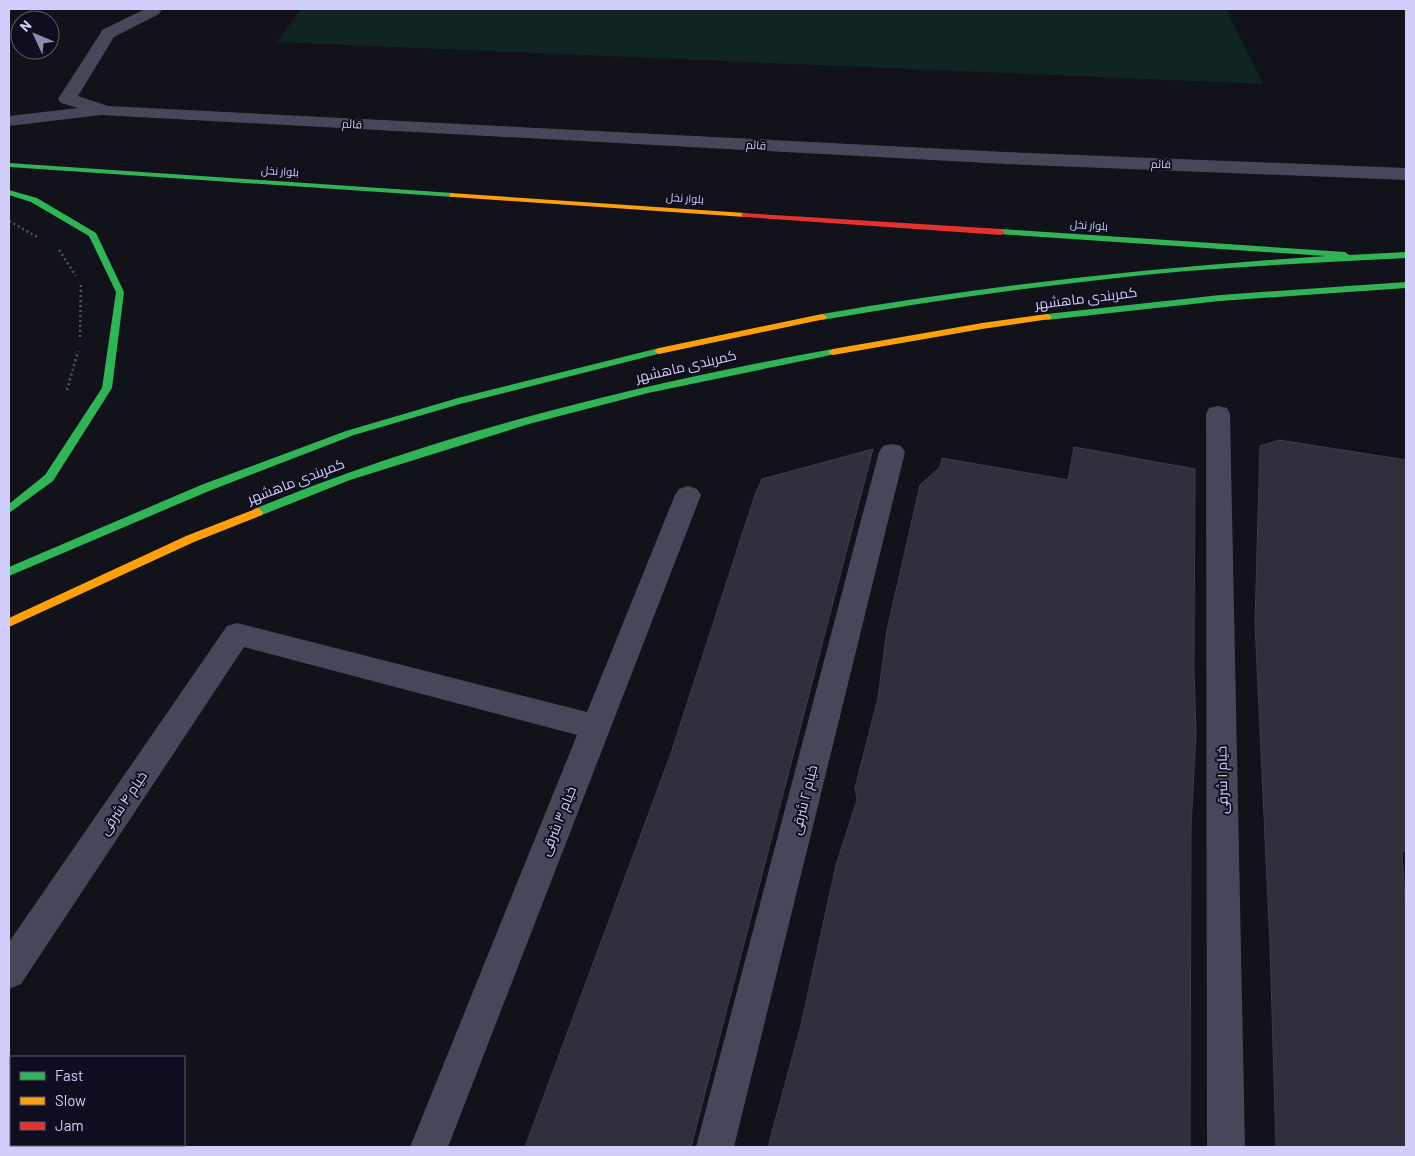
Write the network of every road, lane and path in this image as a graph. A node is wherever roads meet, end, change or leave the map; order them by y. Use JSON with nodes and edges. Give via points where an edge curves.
{"nodes":[{"id":1,"x":153,"y":11,"type":"dead end"},
{"id":2,"x":107,"y":111,"type":"junction"},
{"id":3,"x":9,"y":121,"type":"edge"},
{"id":4,"x":9,"y":165,"type":"edge"},
{"id":5,"x":1406,"y":174,"type":"edge"},
{"id":6,"x":9,"y":192,"type":"edge"},
{"id":7,"x":9,"y":221,"type":"edge"},
{"id":8,"x":43,"y":240,"type":"dead end"},
{"id":9,"x":52,"y":245,"type":"dead end"},
{"id":10,"x":1406,"y":255,"type":"edge"},
{"id":11,"x":1359,"y":256,"type":"junction"},
{"id":12,"x":1406,"y":285,"type":"edge"},
{"id":13,"x":67,"y":391,"type":"dead end"},
{"id":14,"x":1218,"y":414,"type":"dead end"},
{"id":15,"x":892,"y":452,"type":"dead end"},
{"id":16,"x":688,"y":495,"type":"dead end"},
{"id":17,"x":9,"y":509,"type":"edge"},
{"id":18,"x":9,"y":572,"type":"edge"},
{"id":19,"x":9,"y":623,"type":"edge"},
{"id":20,"x":596,"y":727,"type":"junction"},
{"id":21,"x":9,"y":972,"type":"edge"},
{"id":22,"x":429,"y":1147,"type":"edge"},
{"id":23,"x":715,"y":1147,"type":"edge"},
{"id":24,"x":1226,"y":1147,"type":"edge"}],
"edges":[{"from":1,"to":2,"type":"street","name":"قائم","via":[[108,34],[68,99]]},
{"from":2,"to":3,"type":"street","name":"قائم"},
{"from":2,"to":5,"type":"street","name":"قائم","via":[[1006,158]]},
{"from":4,"to":11,"type":"main road","name":"بلوار نخل"},
{"from":6,"to":17,"type":"main road","via":[[34,200],[93,235],[120,292],[107,388],[49,478]]},
{"from":7,"to":8,"type":"path"},
{"from":9,"to":13,"type":"path","via":[[60,250],[81,283],[80,343]]},
{"from":10,"to":11,"type":"main road","name":"کمربندی ماهشهر"},
{"from":11,"to":18,"type":"main road","name":"کمربندی ماهشهر","via":[[1199,267],[963,295],[737,334],[609,362],[461,401],[326,442],[168,502]]},
{"from":12,"to":19,"type":"main road","name":"کمربندی ماهشهر","via":[[1220,298],[982,326],[755,366],[626,395],[478,435],[345,477],[190,539]]},
{"from":14,"to":24,"type":"street","name":"خیام ۱ شرقی"},
{"from":15,"to":23,"type":"street","name":"خیام ۲ شرقی"},
{"from":16,"to":20,"type":"street","name":"خیام ۳ شرقی"},
{"from":20,"to":21,"type":"street","name":"خیام ۴ شرقی","via":[[237,634]]},
{"from":20,"to":22,"type":"street","name":"خیام ۳ شرقی"}]}
